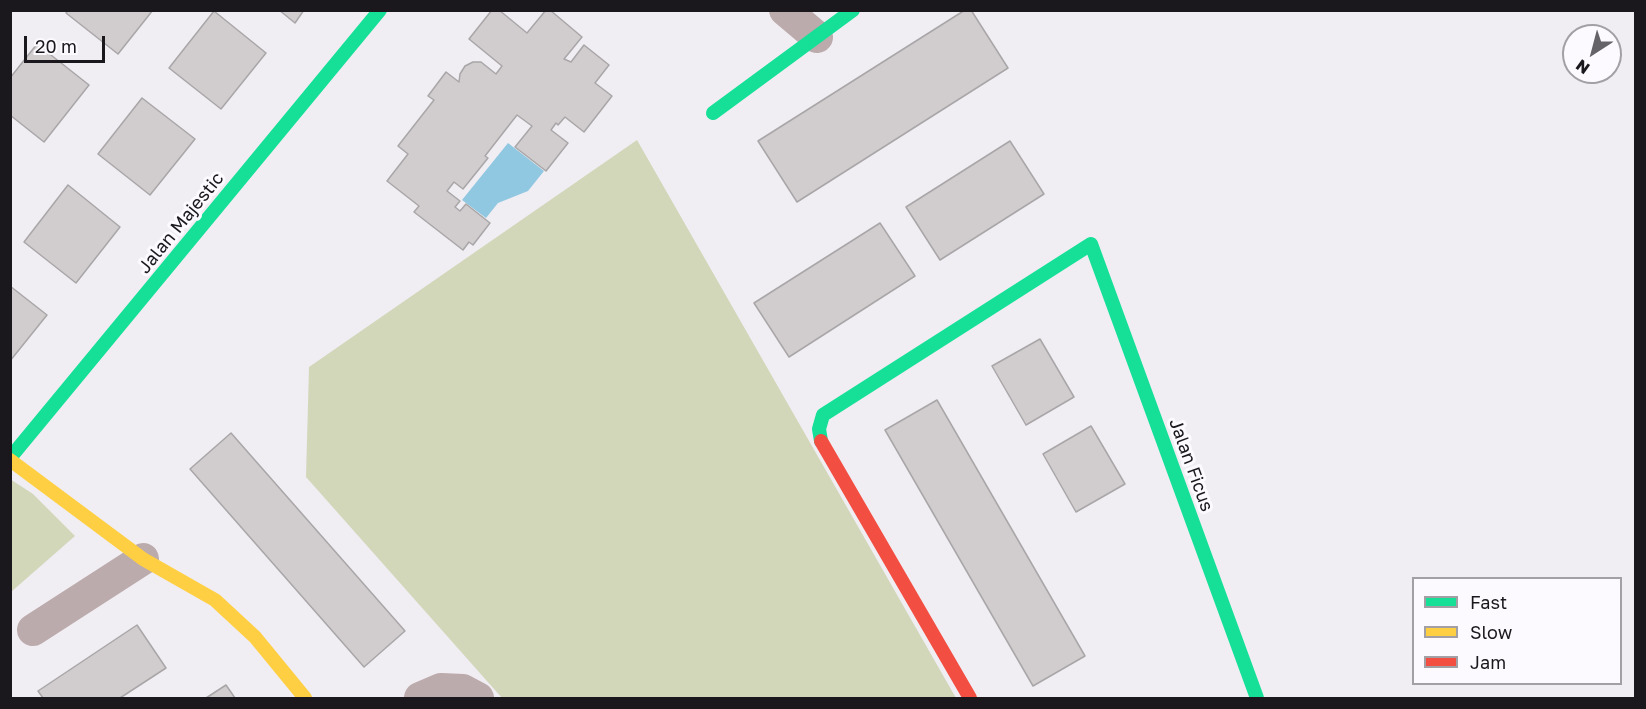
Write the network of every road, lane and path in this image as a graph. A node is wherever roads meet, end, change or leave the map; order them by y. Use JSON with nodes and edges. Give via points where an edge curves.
{"nodes":[{"id":1,"x":380,"y":10,"type":"edge"},
{"id":2,"x":784,"y":10,"type":"edge"},
{"id":3,"x":853,"y":10,"type":"edge"},
{"id":4,"x":817,"y":37,"type":"junction"},
{"id":5,"x":713,"y":113,"type":"dead end"},
{"id":6,"x":10,"y":459,"type":"edge"},
{"id":7,"x":143,"y":558,"type":"junction"},
{"id":8,"x":33,"y":630,"type":"dead end"},
{"id":9,"x":305,"y":699,"type":"edge"},
{"id":10,"x":420,"y":699,"type":"edge"},
{"id":11,"x":478,"y":699,"type":"edge"},
{"id":12,"x":970,"y":699,"type":"edge"},
{"id":13,"x":1257,"y":699,"type":"edge"}],
"edges":[{"from":1,"to":6,"type":"street","name":"Jalan Majestic"},
{"from":2,"to":4,"type":"street"},
{"from":3,"to":4,"type":"street"},
{"from":4,"to":5,"type":"street"},
{"from":6,"to":7,"type":"street"},
{"from":7,"to":8,"type":"street"},
{"from":7,"to":9,"type":"street","via":[[215,600],[255,637]]},
{"from":10,"to":11,"type":"street","via":[[441,689],[463,690]]},
{"from":12,"to":13,"type":"street","name":"Jalan Ficus","via":[[821,442],[819,429],[824,415],[1091,244]]}]}
